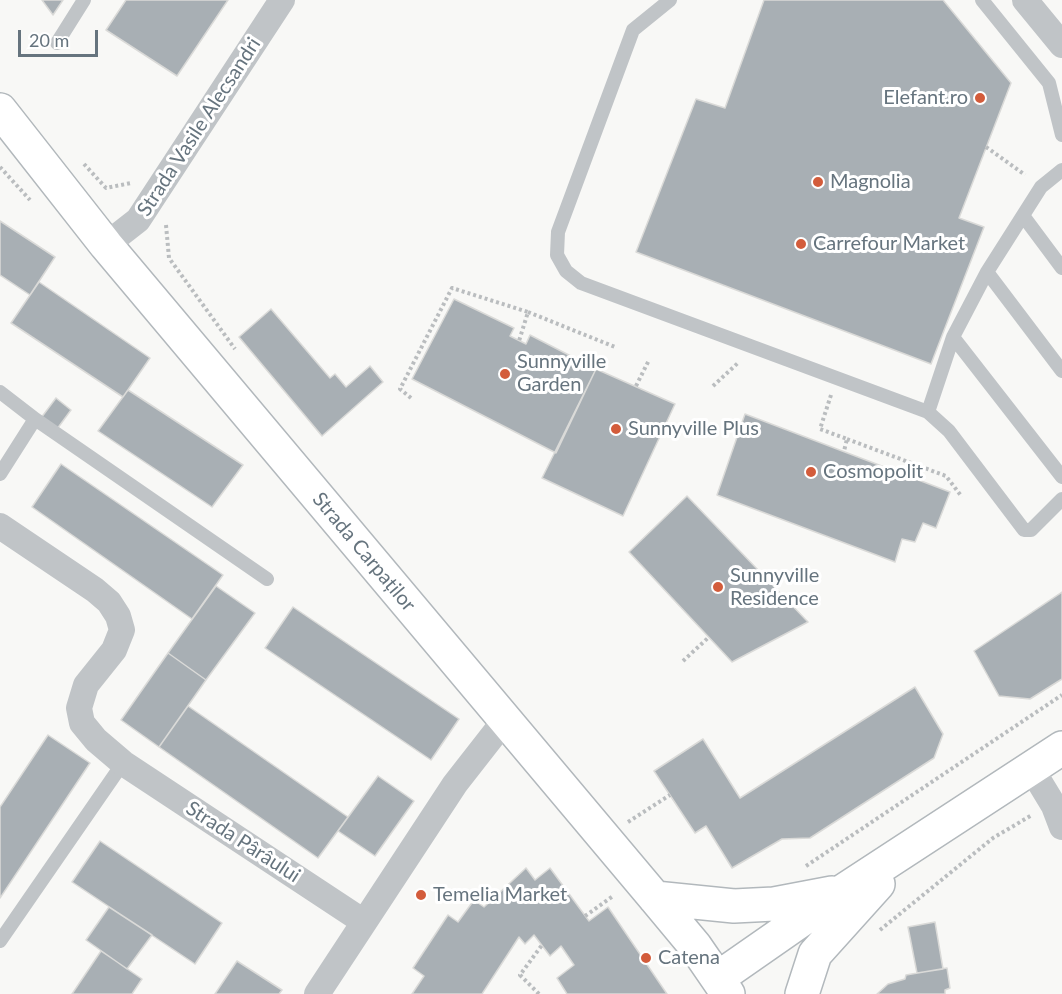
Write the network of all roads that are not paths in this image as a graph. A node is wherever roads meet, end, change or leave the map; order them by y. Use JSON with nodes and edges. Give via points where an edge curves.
{"nodes":[{"id":1,"x":84,"y":0,"type":"edge"},
{"id":2,"x":282,"y":0,"type":"edge"},
{"id":3,"x":670,"y":0,"type":"edge"},
{"id":4,"x":981,"y":0,"type":"edge"},
{"id":5,"x":1025,"y":0,"type":"edge"},
{"id":6,"x":57,"y":43,"type":"dead end"},
{"id":7,"x":1062,"y":45,"type":"edge"},
{"id":8,"x":0,"y":110,"type":"edge"},
{"id":9,"x":1062,"y":135,"type":"edge"},
{"id":10,"x":1062,"y":170,"type":"edge"},
{"id":11,"x":1024,"y":217,"type":"junction"},
{"id":12,"x":106,"y":244,"type":"junction"},
{"id":13,"x":1062,"y":268,"type":"edge"},
{"id":14,"x":987,"y":272,"type":"junction"},
{"id":15,"x":953,"y":337,"type":"junction"},
{"id":16,"x":1062,"y":371,"type":"edge"},
{"id":17,"x":0,"y":392,"type":"edge"},
{"id":18,"x":927,"y":412,"type":"junction"},
{"id":19,"x":35,"y":419,"type":"junction"},
{"id":20,"x":0,"y":474,"type":"edge"},
{"id":21,"x":1062,"y":477,"type":"edge"},
{"id":22,"x":1062,"y":499,"type":"edge"},
{"id":23,"x":0,"y":526,"type":"edge"},
{"id":24,"x":267,"y":579,"type":"dead end"},
{"id":25,"x":505,"y":720,"type":"junction"},
{"id":26,"x":1062,"y":748,"type":"edge"},
{"id":27,"x":123,"y":763,"type":"junction"},
{"id":28,"x":1031,"y":768,"type":"junction"},
{"id":29,"x":1058,"y":817,"type":"edge"},
{"id":30,"x":919,"y":841,"type":"junction"},
{"id":31,"x":843,"y":891,"type":"junction"},
{"id":32,"x":655,"y":898,"type":"junction"},
{"id":33,"x":364,"y":922,"type":"junction"},
{"id":34,"x":0,"y":941,"type":"edge"},
{"id":35,"x":723,"y":986,"type":"edge"},
{"id":36,"x":317,"y":994,"type":"edge"},
{"id":37,"x":802,"y":994,"type":"edge"}],
"edges":[{"from":1,"to":6,"type":"lane"},
{"from":2,"to":12,"type":"street","name":"Strada Vasile Alecsandri","via":[[138,220]]},
{"from":3,"to":18,"type":"lane","via":[[633,30],[558,232],[557,255],[566,271],[581,283]]},
{"from":4,"to":9,"type":"lane","via":[[1049,83]]},
{"from":5,"to":7,"type":"street"},
{"from":8,"to":12,"type":"main road","name":"Strada Carpaților"},
{"from":10,"to":11,"type":"lane","via":[[1041,187]]},
{"from":11,"to":13,"type":"lane"},
{"from":11,"to":14,"type":"lane"},
{"from":12,"to":25,"type":"main road","name":"Strada Carpaților"},
{"from":14,"to":15,"type":"lane"},
{"from":14,"to":16,"type":"lane"},
{"from":15,"to":18,"type":"lane"},
{"from":15,"to":21,"type":"lane"},
{"from":17,"to":19,"type":"lane"},
{"from":18,"to":22,"type":"lane","via":[[949,431],[1024,530],[1031,530]]},
{"from":19,"to":20,"type":"lane"},
{"from":19,"to":24,"type":"lane"},
{"from":23,"to":27,"type":"street","name":"Strada Pârâului","via":[[95,590],[118,616],[122,630],[114,650],[86,685],[79,708],[82,723]]},
{"from":25,"to":32,"type":"main road","name":"Strada Carpaților"},
{"from":25,"to":33,"type":"street","via":[[455,784]]},
{"from":26,"to":28,"type":"main road"},
{"from":27,"to":33,"type":"street","name":"Strada Pârâului"},
{"from":27,"to":34,"type":"lane"},
{"from":28,"to":29,"type":"street"},
{"from":28,"to":30,"type":"main road"},
{"from":30,"to":31,"type":"main road"},
{"from":30,"to":37,"type":"main road","via":[[815,954]]},
{"from":31,"to":32,"type":"main road","via":[[774,904],[734,906]]},
{"from":31,"to":35,"type":"main road"},
{"from":32,"to":35,"type":"main road","name":"Strada Carpaților"},
{"from":33,"to":36,"type":"street"}]}
